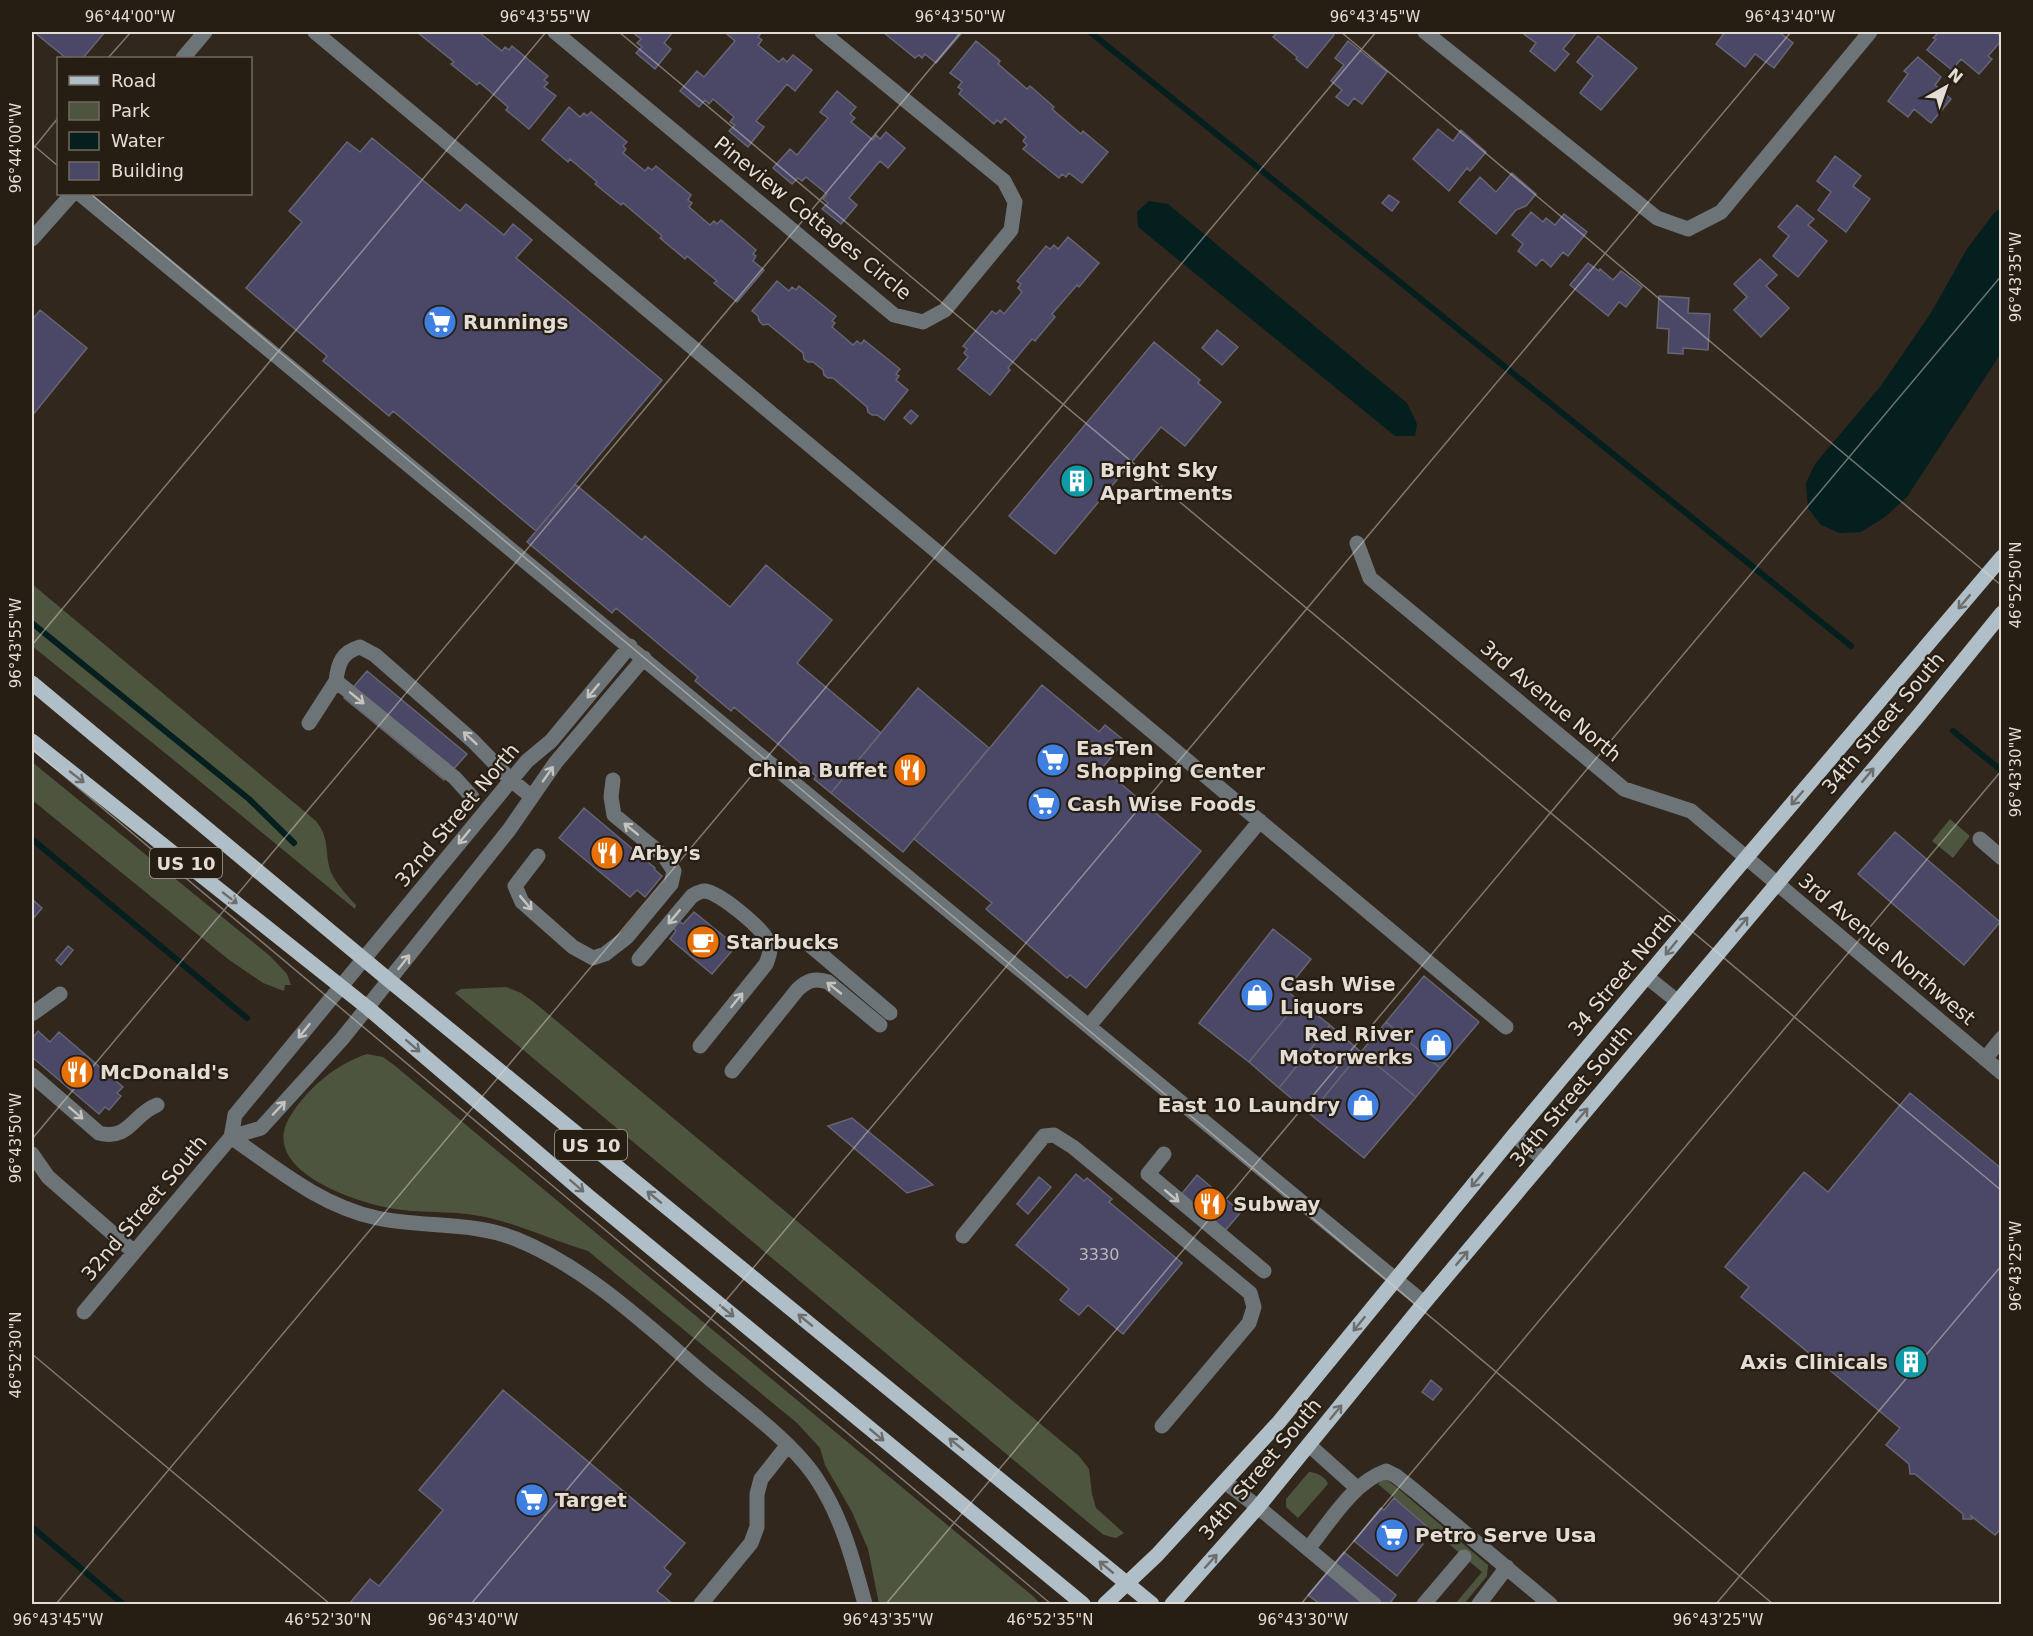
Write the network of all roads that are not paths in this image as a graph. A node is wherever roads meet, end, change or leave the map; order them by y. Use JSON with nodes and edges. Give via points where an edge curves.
{"nodes":[{"id":1,"x":205,"y":32,"type":"edge"},
{"id":2,"x":315,"y":32,"type":"edge"},
{"id":3,"x":555,"y":32,"type":"edge"},
{"id":4,"x":822,"y":32,"type":"edge"},
{"id":5,"x":1425,"y":32,"type":"edge"},
{"id":6,"x":1870,"y":32,"type":"edge"},
{"id":7,"x":184,"y":57,"type":"edge"},
{"id":8,"x":71,"y":195,"type":"edge"},
{"id":9,"x":81,"y":195,"type":"edge"},
{"id":10,"x":32,"y":239,"type":"edge"},
{"id":11,"x":1357,"y":543,"type":"dead end"},
{"id":12,"x":2001,"y":557,"type":"edge"},
{"id":13,"x":2001,"y":613,"type":"edge"},
{"id":14,"x":630,"y":646,"type":"junction"},
{"id":15,"x":644,"y":658,"type":"junction"},
{"id":16,"x":336,"y":681,"type":"junction"},
{"id":17,"x":32,"y":683,"type":"edge"},
{"id":18,"x":309,"y":723,"type":"dead end"},
{"id":19,"x":32,"y":741,"type":"edge"},
{"id":20,"x":511,"y":780,"type":"junction"},
{"id":21,"x":613,"y":780,"type":"dead end"},
{"id":22,"x":472,"y":797,"type":"dead end"},
{"id":23,"x":532,"y":797,"type":"junction"},
{"id":24,"x":1260,"y":821,"type":"junction"},
{"id":25,"x":1980,"y":839,"type":"dead end"},
{"id":26,"x":538,"y":856,"type":"dead end"},
{"id":27,"x":1746,"y":858,"type":"junction"},
{"id":28,"x":2001,"y":858,"type":"edge"},
{"id":29,"x":1776,"y":883,"type":"junction"},
{"id":30,"x":811,"y":946,"type":"dead end"},
{"id":31,"x":364,"y":959,"type":"junction"},
{"id":32,"x":639,"y":959,"type":"dead end"},
{"id":33,"x":1647,"y":977,"type":"junction"},
{"id":34,"x":390,"y":981,"type":"junction"},
{"id":35,"x":341,"y":986,"type":"junction"},
{"id":36,"x":60,"y":994,"type":"dead end"},
{"id":37,"x":1677,"y":1001,"type":"junction"},
{"id":38,"x":368,"y":1008,"type":"junction"},
{"id":39,"x":890,"y":1013,"type":"dead end"},
{"id":40,"x":32,"y":1014,"type":"edge"},
{"id":41,"x":879,"y":1025,"type":"dead end"},
{"id":42,"x":1089,"y":1026,"type":"junction"},
{"id":43,"x":1506,"y":1027,"type":"dead end"},
{"id":44,"x":2001,"y":1038,"type":"edge"},
{"id":45,"x":700,"y":1046,"type":"dead end"},
{"id":46,"x":1985,"y":1059,"type":"junction"},
{"id":47,"x":732,"y":1071,"type":"dead end"},
{"id":48,"x":2001,"y":1073,"type":"edge"},
{"id":49,"x":32,"y":1075,"type":"edge"},
{"id":50,"x":157,"y":1105,"type":"dead end"},
{"id":51,"x":1514,"y":1135,"type":"junction"},
{"id":52,"x":231,"y":1137,"type":"junction"},
{"id":53,"x":32,"y":1154,"type":"edge"},
{"id":54,"x":1164,"y":1154,"type":"dead end"},
{"id":55,"x":1545,"y":1160,"type":"junction"},
{"id":56,"x":963,"y":1236,"type":"dead end"},
{"id":57,"x":134,"y":1252,"type":"junction"},
{"id":58,"x":1264,"y":1271,"type":"dead end"},
{"id":59,"x":1396,"y":1278,"type":"junction"},
{"id":60,"x":1424,"y":1303,"type":"junction"},
{"id":61,"x":84,"y":1312,"type":"dead end"},
{"id":62,"x":1279,"y":1422,"type":"joint"},
{"id":63,"x":1162,"y":1426,"type":"dead end"},
{"id":64,"x":1309,"y":1445,"type":"junction"},
{"id":65,"x":787,"y":1446,"type":"junction"},
{"id":66,"x":1225,"y":1482,"type":"junction"},
{"id":67,"x":1357,"y":1488,"type":"junction"},
{"id":68,"x":1258,"y":1507,"type":"junction"},
{"id":69,"x":1308,"y":1549,"type":"junction"},
{"id":70,"x":1464,"y":1557,"type":"dead end"},
{"id":71,"x":1507,"y":1568,"type":"junction"},
{"id":72,"x":1126,"y":1584,"type":"junction"},
{"id":73,"x":701,"y":1605,"type":"edge"},
{"id":74,"x":865,"y":1605,"type":"edge"},
{"id":75,"x":1083,"y":1605,"type":"edge"},
{"id":76,"x":1106,"y":1605,"type":"edge"},
{"id":77,"x":1152,"y":1605,"type":"edge"},
{"id":78,"x":1172,"y":1605,"type":"edge"},
{"id":79,"x":1374,"y":1605,"type":"edge"},
{"id":80,"x":1424,"y":1605,"type":"edge"},
{"id":81,"x":1479,"y":1605,"type":"edge"},
{"id":82,"x":1550,"y":1605,"type":"edge"}],
"edges":[{"from":1,"to":7,"type":"street"},
{"from":2,"to":24,"type":"street"},
{"from":3,"to":4,"type":"street","name":"Pineview Cottages Circle","via":[[894,315],[922,322],[945,310],[1011,230],[1015,202],[1004,181]]},
{"from":5,"to":6,"type":"street","via":[[1657,218],[1688,229],[1721,212]]},
{"from":8,"to":10,"type":"street"},
{"from":9,"to":14,"type":"street"},
{"from":11,"to":27,"type":"street","name":"3rd Avenue North","via":[[1370,578],[1624,789],[1691,811]]},
{"from":12,"to":27,"type":"main road","name":"34 Street North","one_way":true},
{"from":29,"to":13,"type":"main road","name":"34th Street South","one_way":true},
{"from":14,"to":15,"type":"street"},
{"from":14,"to":20,"type":"street","name":"32nd Street North","one_way":true,"via":[[551,741]]},
{"from":23,"to":15,"type":"street","one_way":true,"via":[[556,762]]},
{"from":15,"to":42,"type":"street"},
{"from":16,"to":18,"type":"street"},
{"from":20,"to":16,"type":"street","one_way":true,"via":[[375,655],[360,647],[351,650],[337,667]]},
{"from":16,"to":22,"type":"street","one_way":true,"via":[[455,778]]},
{"from":17,"to":31,"type":"main road","number":"US 10"},
{"from":19,"to":35,"type":"main road","number":"US 10","one_way":true},
{"from":20,"to":23,"type":"street"},
{"from":20,"to":31,"type":"street","name":"32nd Street North","one_way":true},
{"from":26,"to":21,"type":"street","one_way":true,"via":[[515,886],[522,902],[573,947],[593,958],[627,937],[671,884],[674,871],[664,856],[614,815]]},
{"from":34,"to":23,"type":"street","one_way":true},
{"from":24,"to":42,"type":"street"},
{"from":24,"to":43,"type":"street"},
{"from":25,"to":28,"type":"street"},
{"from":27,"to":29,"type":"street","name":"3rd Avenue Northwest"},
{"from":27,"to":33,"type":"main road","name":"34 Street North","one_way":true},
{"from":37,"to":29,"type":"main road","name":"34th Street South","one_way":true},
{"from":29,"to":46,"type":"street","name":"3rd Avenue Northwest"},
{"from":30,"to":39,"type":"street"},
{"from":31,"to":34,"type":"main road","number":"US 10"},
{"from":31,"to":35,"type":"street","name":"32nd Street North"},
{"from":45,"to":32,"type":"street","one_way":true,"via":[[766,964],[769,942],[760,929],[717,895],[699,891]]},
{"from":33,"to":37,"type":"street"},
{"from":33,"to":51,"type":"main road","name":"34 Street North"},
{"from":34,"to":38,"type":"street"},
{"from":72,"to":34,"type":"main road","number":"US 10","one_way":true},
{"from":35,"to":38,"type":"main road","number":"US 10"},
{"from":35,"to":52,"type":"street","name":"32nd Street South","one_way":true,"via":[[236,1115]]},
{"from":36,"to":40,"type":"street"},
{"from":55,"to":37,"type":"main road","name":"34th Street South","one_way":true},
{"from":52,"to":38,"type":"street","one_way":true,"via":[[261,1128]]},
{"from":38,"to":75,"type":"main road","number":"US 10","one_way":true,"via":[[597,1204]]},
{"from":41,"to":47,"type":"street","one_way":true,"via":[[828,982],[807,982]]},
{"from":42,"to":59,"type":"street"},
{"from":44,"to":46,"type":"street"},
{"from":46,"to":48,"type":"street","name":"3rd Avenue Northwest"},
{"from":49,"to":50,"type":"street","one_way":true,"via":[[99,1133],[111,1136],[129,1128],[145,1109]]},
{"from":51,"to":55,"type":"street"},
{"from":51,"to":59,"type":"main road","name":"34 Street North","one_way":true},
{"from":52,"to":57,"type":"street","name":"32nd Street South"},
{"from":52,"to":65,"type":"street","via":[[309,1191],[345,1209],[375,1218],[489,1231],[514,1238],[570,1266]]},
{"from":53,"to":57,"type":"street","via":[[48,1177]]},
{"from":54,"to":58,"type":"street","one_way":true,"via":[[1148,1174]]},
{"from":60,"to":55,"type":"main road","name":"34th Street South","one_way":true},
{"from":56,"to":63,"type":"street","via":[[1044,1136],[1054,1135],[1250,1293],[1254,1307],[1249,1323]]},
{"from":57,"to":61,"type":"street","name":"32nd Street South"},
{"from":59,"to":60,"type":"street"},
{"from":59,"to":62,"type":"main road","name":"34 Street North","one_way":true},
{"from":64,"to":60,"type":"main road","name":"34th Street South","one_way":true},
{"from":62,"to":66,"type":"main road","name":"34th Street South"},
{"from":64,"to":67,"type":"street"},
{"from":64,"to":68,"type":"main road","name":"34th Street South"},
{"from":65,"to":73,"type":"street","via":[[760,1479],[757,1527],[751,1543]]},
{"from":65,"to":74,"type":"street","via":[[814,1476],[832,1505],[846,1536]]},
{"from":66,"to":68,"type":"street"},
{"from":66,"to":72,"type":"main road","name":"34th Street South"},
{"from":67,"to":69,"type":"street"},
{"from":67,"to":71,"type":"street","via":[[1386,1471],[1396,1476]]},
{"from":68,"to":69,"type":"street"},
{"from":78,"to":68,"type":"main road","name":"34th Street South","one_way":true},
{"from":69,"to":79,"type":"street"},
{"from":70,"to":80,"type":"street"},
{"from":71,"to":81,"type":"street"},
{"from":71,"to":82,"type":"street"},
{"from":72,"to":76,"type":"main road","name":"34th Street South"},
{"from":72,"to":77,"type":"main road","number":"US 10"}]}
